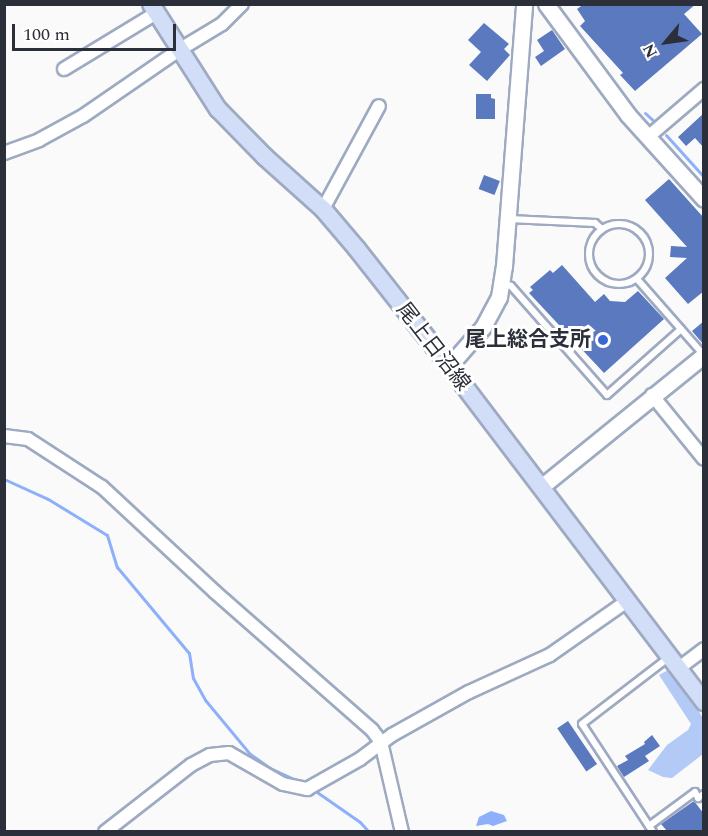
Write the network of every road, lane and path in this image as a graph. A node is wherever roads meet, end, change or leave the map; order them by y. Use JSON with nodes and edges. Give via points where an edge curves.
{"nodes":[{"id":1,"x":242,"y":4,"type":"edge"},
{"id":2,"x":524,"y":4,"type":"edge"},
{"id":3,"x":546,"y":4,"type":"edge"},
{"id":4,"x":153,"y":9,"type":"edge"},
{"id":5,"x":179,"y":50,"type":"junction"},
{"id":6,"x":64,"y":69,"type":"dead end"},
{"id":7,"x":704,"y":89,"type":"edge"},
{"id":8,"x":379,"y":106,"type":"dead end"},
{"id":9,"x":648,"y":137,"type":"junction"},
{"id":10,"x":4,"y":153,"type":"edge"},
{"id":11,"x":704,"y":199,"type":"edge"},
{"id":12,"x":323,"y":208,"type":"junction"},
{"id":13,"x":508,"y":219,"type":"junction"},
{"id":14,"x":602,"y":229,"type":"junction"},
{"id":15,"x":637,"y":279,"type":"junction"},
{"id":16,"x":502,"y":282,"type":"junction"},
{"id":17,"x":681,"y":328,"type":"junction"},
{"id":18,"x":704,"y":355,"type":"edge"},
{"id":19,"x":449,"y":366,"type":"junction"},
{"id":20,"x":652,"y":395,"type":"junction"},
{"id":21,"x":4,"y":436,"type":"edge"},
{"id":22,"x":704,"y":459,"type":"edge"},
{"id":23,"x":541,"y":487,"type":"junction"},
{"id":24,"x":627,"y":601,"type":"junction"},
{"id":25,"x":704,"y":649,"type":"edge"},
{"id":26,"x":674,"y":662,"type":"junction"},
{"id":27,"x":704,"y":702,"type":"edge"},
{"id":28,"x":381,"y":742,"type":"junction"},
{"id":29,"x":704,"y":794,"type":"edge"},
{"id":30,"x":651,"y":829,"type":"edge"},
{"id":31,"x":105,"y":831,"type":"edge"},
{"id":32,"x":402,"y":831,"type":"edge"}],
"edges":[{"from":1,"to":5,"type":"street","via":[[222,24]]},
{"from":2,"to":13,"type":"street"},
{"from":3,"to":9,"type":"street"},
{"from":4,"to":5,"type":"main road","name":"尾上日沼線"},
{"from":4,"to":6,"type":"street"},
{"from":5,"to":10,"type":"street","via":[[83,116],[39,140]]},
{"from":5,"to":12,"type":"main road","name":"尾上日沼線","via":[[218,109]]},
{"from":7,"to":9,"type":"street"},
{"from":8,"to":12,"type":"street"},
{"from":9,"to":11,"type":"street"},
{"from":12,"to":19,"type":"main road","name":"尾上日沼線"},
{"from":13,"to":14,"type":"lane","via":[[595,223]]},
{"from":13,"to":16,"type":"street"},
{"from":14,"to":15,"type":"lane","via":[[622,224],[642,233],[650,246],[650,255],[646,269]]},
{"from":14,"to":15,"type":"lane","via":[[588,246],[592,268],[610,285]]},
{"from":15,"to":17,"type":"lane"},
{"from":16,"to":17,"type":"lane","via":[[511,286],[607,394]]},
{"from":16,"to":19,"type":"street","via":[[494,311]]},
{"from":17,"to":18,"type":"lane"},
{"from":18,"to":20,"type":"street"},
{"from":19,"to":23,"type":"main road","name":"尾上日沼線"},
{"from":20,"to":22,"type":"street"},
{"from":20,"to":23,"type":"street"},
{"from":21,"to":28,"type":"street","via":[[28,439],[102,487]]},
{"from":23,"to":24,"type":"main road","name":"尾上日沼線"},
{"from":24,"to":26,"type":"main road","name":"尾上日沼線"},
{"from":24,"to":28,"type":"street","via":[[550,655],[469,692]]},
{"from":25,"to":26,"type":"street"},
{"from":26,"to":27,"type":"main road","name":"尾上日沼線"},
{"from":26,"to":30,"type":"lane","via":[[582,724]]},
{"from":28,"to":31,"type":"street","via":[[360,759],[307,789],[283,784],[229,753],[210,755],[191,765]]},
{"from":28,"to":32,"type":"street"},
{"from":29,"to":30,"type":"lane","via":[[699,798],[695,792]]}]}
